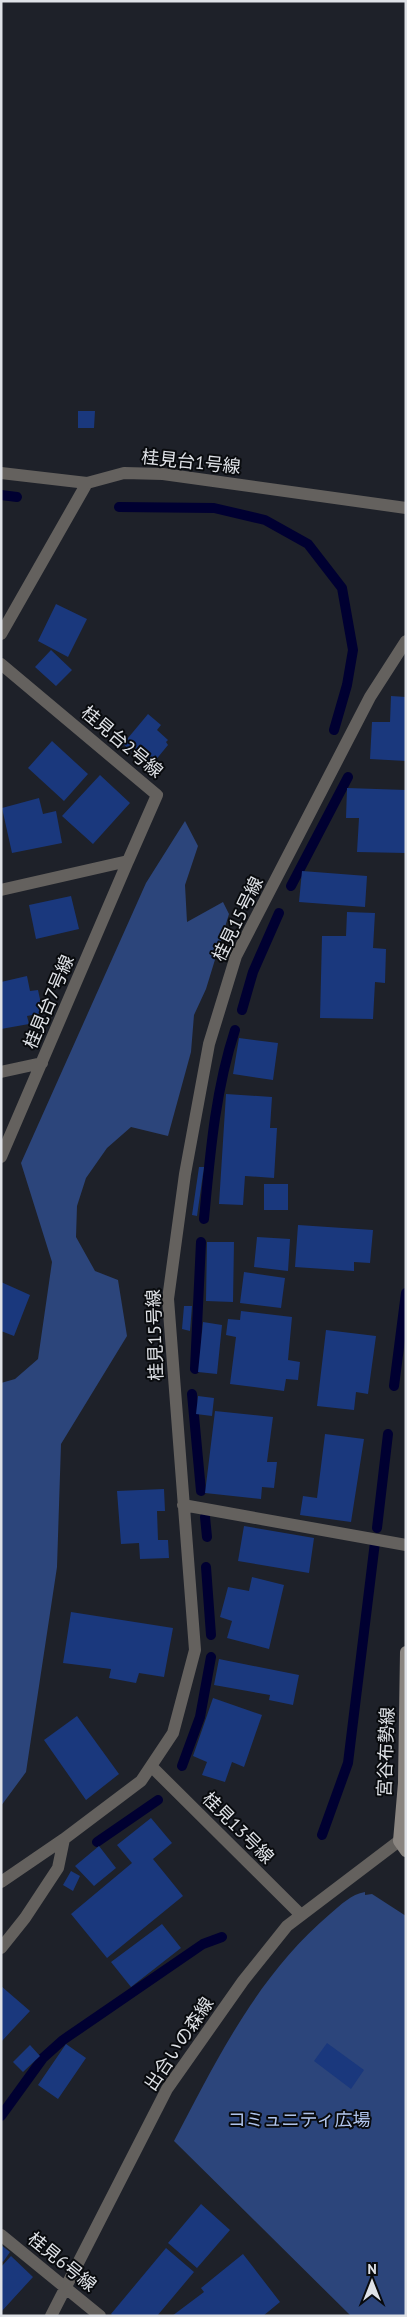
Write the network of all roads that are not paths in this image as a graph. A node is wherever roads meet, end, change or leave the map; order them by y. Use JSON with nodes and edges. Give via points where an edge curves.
{"nodes":[{"id":1,"x":1,"y":473,"type":"edge"},
{"id":2,"x":87,"y":483,"type":"junction"},
{"id":3,"x":406,"y":508,"type":"edge"},
{"id":4,"x":1,"y":634,"type":"edge"},
{"id":5,"x":406,"y":641,"type":"edge"},
{"id":6,"x":1,"y":664,"type":"edge"},
{"id":7,"x":128,"y":861,"type":"junction"},
{"id":8,"x":1,"y":890,"type":"edge"},
{"id":9,"x":42,"y":1063,"type":"junction"},
{"id":10,"x":1,"y":1072,"type":"edge"},
{"id":11,"x":1,"y":1157,"type":"edge"},
{"id":12,"x":183,"y":1505,"type":"junction"},
{"id":13,"x":406,"y":1545,"type":"edge"},
{"id":14,"x":406,"y":1652,"type":"edge"},
{"id":15,"x":151,"y":1766,"type":"junction"},
{"id":16,"x":64,"y":1839,"type":"junction"},
{"id":17,"x":402,"y":1846,"type":"edge"},
{"id":18,"x":1,"y":1882,"type":"edge"},
{"id":19,"x":301,"y":1915,"type":"junction"},
{"id":20,"x":1,"y":1948,"type":"edge"},
{"id":21,"x":1,"y":2235,"type":"edge"},
{"id":22,"x":64,"y":2286,"type":"junction"},
{"id":23,"x":51,"y":2316,"type":"edge"},
{"id":24,"x":100,"y":2316,"type":"edge"}],
"edges":[{"from":1,"to":2,"type":"street"},
{"from":2,"to":3,"type":"street","name":"桂見台1号線","via":[[124,473],[163,474]]},
{"from":2,"to":4,"type":"street"},
{"from":5,"to":12,"type":"street","name":"桂見15号線","via":[[370,697],[236,956],[210,1044],[185,1174],[168,1299]]},
{"from":6,"to":7,"type":"street","name":"桂見台2号線","via":[[157,795]]},
{"from":7,"to":8,"type":"street"},
{"from":7,"to":9,"type":"street","name":"桂見台7号線"},
{"from":9,"to":10,"type":"street"},
{"from":9,"to":11,"type":"street","name":"桂見台7号線"},
{"from":12,"to":13,"type":"street"},
{"from":12,"to":15,"type":"street","name":"桂見15号線","via":[[195,1650],[173,1733]]},
{"from":14,"to":17,"type":"street","name":"宮谷布勢線"},
{"from":15,"to":16,"type":"street","name":"桂見15号線","via":[[141,1781]]},
{"from":15,"to":19,"type":"street","name":"桂見13号線"},
{"from":16,"to":18,"type":"street","name":"桂見15号線"},
{"from":16,"to":20,"type":"street","via":[[58,1868]]},
{"from":17,"to":19,"type":"street","name":"出合いの森線"},
{"from":19,"to":22,"type":"street","name":"出合いの森線","via":[[287,1926],[242,1981],[167,2089]]},
{"from":21,"to":22,"type":"street","name":"桂見6号線"},
{"from":22,"to":23,"type":"street","name":"出合いの森線"},
{"from":22,"to":24,"type":"street","name":"桂見6号線"}]}
